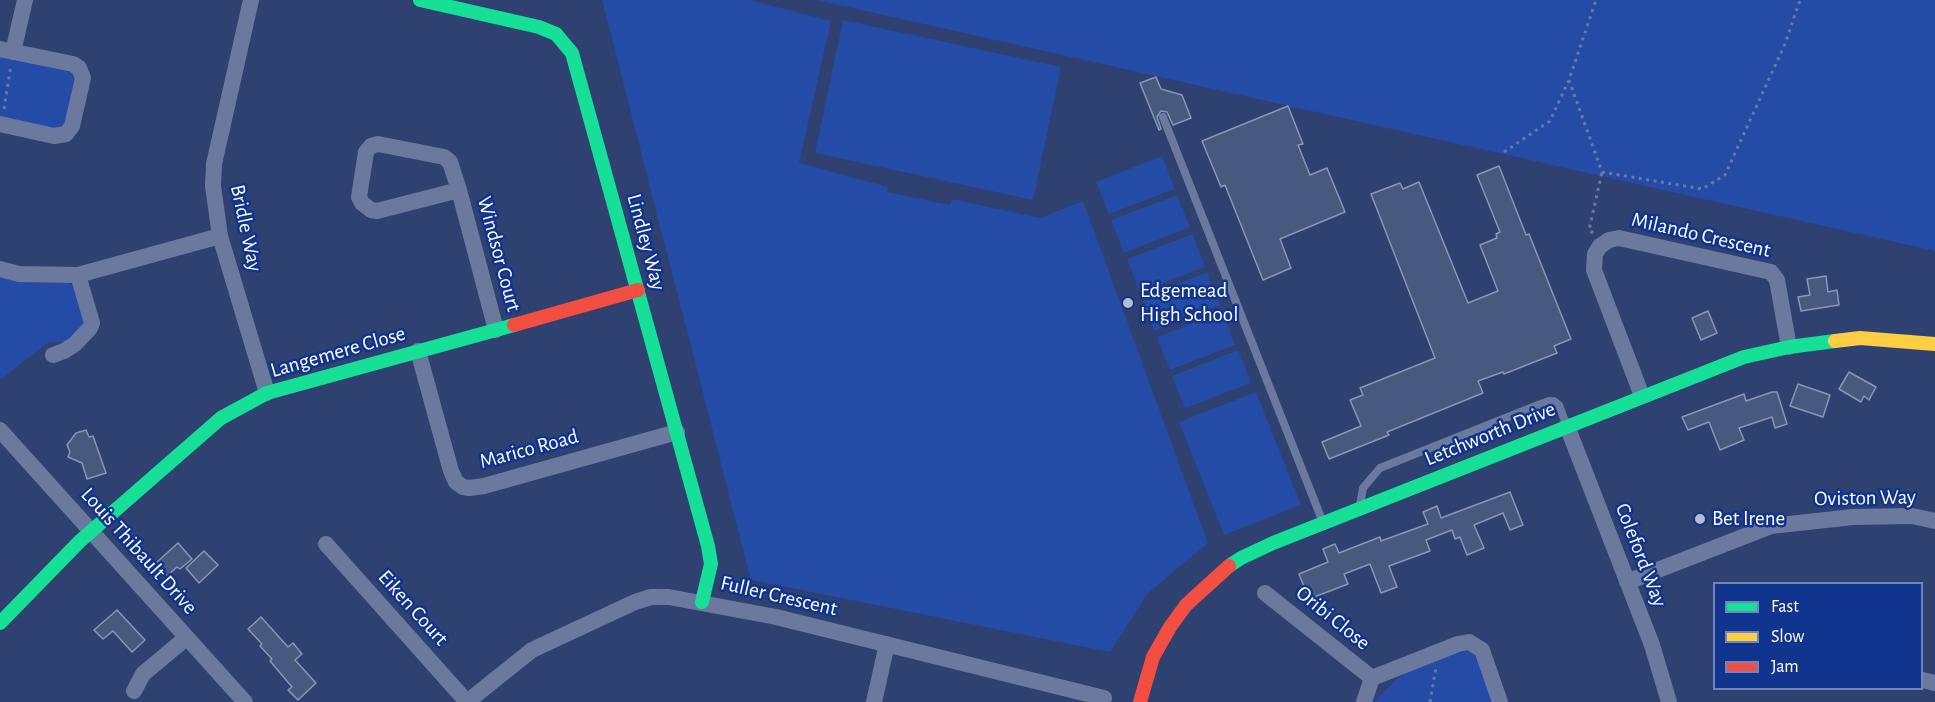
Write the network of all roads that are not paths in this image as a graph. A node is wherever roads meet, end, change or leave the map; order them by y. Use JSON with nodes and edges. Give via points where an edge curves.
{"nodes":[{"id":1,"x":25,"y":0,"type":"edge"},
{"id":2,"x":251,"y":0,"type":"edge"},
{"id":3,"x":420,"y":0,"type":"edge"},
{"id":4,"x":7,"y":50,"type":"edge"},
{"id":5,"x":1163,"y":117,"type":"dead end"},
{"id":6,"x":1,"y":128,"type":"edge"},
{"id":7,"x":459,"y":190,"type":"junction"},
{"id":8,"x":220,"y":236,"type":"junction"},
{"id":9,"x":0,"y":269,"type":"edge"},
{"id":10,"x":78,"y":275,"type":"junction"},
{"id":11,"x":638,"y":290,"type":"junction"},
{"id":12,"x":495,"y":330,"type":"junction"},
{"id":13,"x":1935,"y":344,"type":"edge"},
{"id":14,"x":1789,"y":347,"type":"junction"},
{"id":15,"x":418,"y":351,"type":"junction"},
{"id":16,"x":53,"y":355,"type":"dead end"},
{"id":17,"x":267,"y":393,"type":"junction"},
{"id":18,"x":1642,"y":396,"type":"junction"},
{"id":19,"x":1567,"y":426,"type":"junction"},
{"id":20,"x":0,"y":430,"type":"edge"},
{"id":21,"x":677,"y":432,"type":"junction"},
{"id":22,"x":1360,"y":508,"type":"junction"},
{"id":23,"x":1935,"y":521,"type":"edge"},
{"id":24,"x":1323,"y":523,"type":"junction"},
{"id":25,"x":91,"y":533,"type":"junction"},
{"id":26,"x":326,"y":544,"type":"dead end"},
{"id":27,"x":1627,"y":582,"type":"junction"},
{"id":28,"x":1265,"y":593,"type":"dead end"},
{"id":29,"x":702,"y":602,"type":"junction"},
{"id":30,"x":0,"y":623,"type":"edge"},
{"id":31,"x":186,"y":638,"type":"junction"},
{"id":32,"x":887,"y":645,"type":"junction"},
{"id":33,"x":1372,"y":678,"type":"junction"},
{"id":34,"x":134,"y":691,"type":"dead end"},
{"id":35,"x":1104,"y":698,"type":"dead end"},
{"id":36,"x":244,"y":702,"type":"edge"},
{"id":37,"x":467,"y":702,"type":"edge"},
{"id":38,"x":874,"y":702,"type":"edge"},
{"id":39,"x":1140,"y":702,"type":"edge"},
{"id":40,"x":1364,"y":702,"type":"edge"},
{"id":41,"x":1500,"y":702,"type":"edge"},
{"id":42,"x":1669,"y":702,"type":"edge"}],
"edges":[{"from":1,"to":4,"type":"street"},
{"from":2,"to":8,"type":"street","name":"Bridle Way","via":[[214,164]]},
{"from":3,"to":11,"type":"street","name":"Lindley Way","via":[[539,27],[556,34],[567,46],[575,60]]},
{"from":4,"to":6,"type":"street","via":[[73,64],[83,78],[72,126],[66,134]]},
{"from":5,"to":24,"type":"lane"},
{"from":7,"to":7,"type":"street","name":"Windsor Court","via":[[452,166],[444,157],[378,144],[366,152],[359,191],[362,203],[371,210]]},
{"from":7,"to":12,"type":"street","name":"Windsor Court"},
{"from":8,"to":10,"type":"street"},
{"from":8,"to":17,"type":"street","name":"Bridle Way"},
{"from":9,"to":10,"type":"street","via":[[18,274]]},
{"from":10,"to":16,"type":"street","via":[[92,323],[83,337]]},
{"from":11,"to":12,"type":"street","name":"Langemere Close"},
{"from":11,"to":21,"type":"street","name":"Lindley Way"},
{"from":12,"to":15,"type":"street","name":"Langemere Close"},
{"from":13,"to":14,"type":"street","name":"Letchworth Drive","via":[[1860,338]]},
{"from":14,"to":18,"type":"street","name":"Letchworth Drive","via":[[1744,357]]},
{"from":14,"to":18,"type":"street","name":"Milando Crescent","via":[[1777,280],[1771,272],[1619,238],[1604,243],[1595,254],[1594,270]]},
{"from":15,"to":17,"type":"street","name":"Langemere Close"},
{"from":15,"to":21,"type":"street","name":"Marico Road","via":[[451,471],[463,487],[484,486]]},
{"from":17,"to":25,"type":"street","name":"Langemere Close","via":[[221,418]]},
{"from":18,"to":19,"type":"street","name":"Letchworth Drive"},
{"from":19,"to":22,"type":"street","name":"Letchworth Drive"},
{"from":19,"to":22,"type":"lane","via":[[1559,405],[1549,401],[1380,468],[1363,488]]},
{"from":19,"to":27,"type":"street","name":"Coleford Way"},
{"from":20,"to":25,"type":"street","name":"Louis Thibault Drive"},
{"from":21,"to":29,"type":"street","name":"Lindley Way","via":[[711,564]]},
{"from":22,"to":24,"type":"street","name":"Letchworth Drive"},
{"from":23,"to":27,"type":"street","name":"Oviston Way","via":[[1911,516],[1853,517],[1771,526]]},
{"from":24,"to":39,"type":"street","name":"Letchworth Drive","via":[[1241,558],[1196,595],[1158,647]]},
{"from":25,"to":30,"type":"street","name":"Langemere Close"},
{"from":25,"to":31,"type":"street","name":"Louis Thibault Drive"},
{"from":26,"to":37,"type":"street","name":"Eiken Court"},
{"from":27,"to":42,"type":"street","name":"Coleford Way"},
{"from":28,"to":33,"type":"street","name":"Oribi Close"},
{"from":29,"to":32,"type":"street","name":"Fuller Crescent"},
{"from":29,"to":37,"type":"street","name":"Fuller Crescent","via":[[651,597],[625,607],[531,650]]},
{"from":31,"to":34,"type":"street","via":[[143,674]]},
{"from":31,"to":36,"type":"street","name":"Louis Thibault Drive"},
{"from":32,"to":35,"type":"street","name":"Fuller Crescent"},
{"from":32,"to":38,"type":"street"},
{"from":33,"to":40,"type":"street"},
{"from":33,"to":41,"type":"street","via":[[1463,642],[1474,643],[1485,655]]}]}
